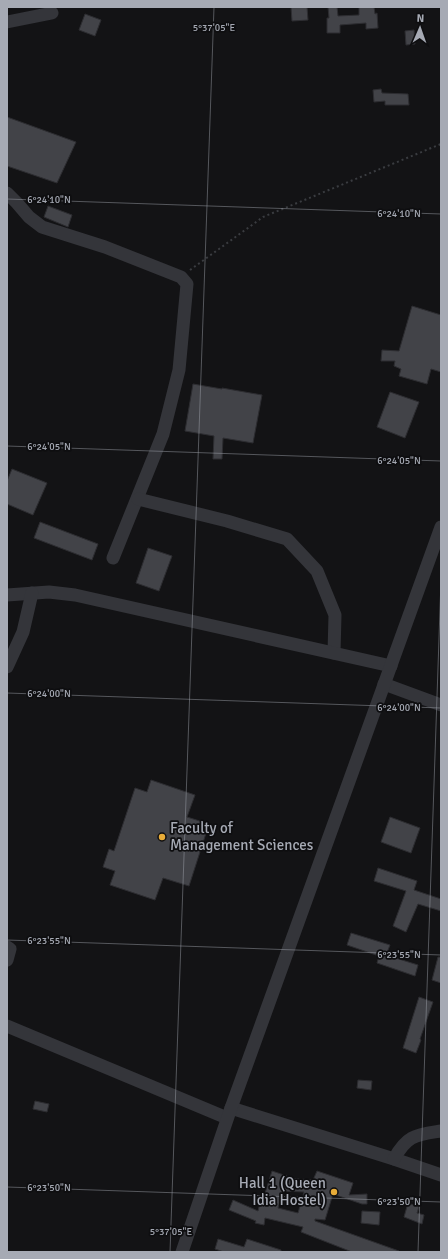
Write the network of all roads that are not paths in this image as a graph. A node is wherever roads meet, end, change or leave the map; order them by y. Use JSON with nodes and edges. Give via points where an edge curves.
{"nodes":[{"id":1,"x":52,"y":13,"type":"dead end"},
{"id":2,"x":7,"y":22,"type":"edge"},
{"id":3,"x":7,"y":193,"type":"edge"},
{"id":4,"x":138,"y":499,"type":"junction"},
{"id":5,"x":441,"y":527,"type":"edge"},
{"id":6,"x":113,"y":558,"type":"dead end"},
{"id":7,"x":32,"y":593,"type":"junction"},
{"id":8,"x":7,"y":595,"type":"edge"},
{"id":9,"x":334,"y":653,"type":"junction"},
{"id":10,"x":391,"y":666,"type":"junction"},
{"id":11,"x":7,"y":667,"type":"edge"},
{"id":12,"x":384,"y":684,"type":"junction"},
{"id":13,"x":441,"y":705,"type":"edge"},
{"id":14,"x":7,"y":947,"type":"edge"},
{"id":15,"x":7,"y":960,"type":"edge"},
{"id":16,"x":7,"y":1026,"type":"edge"},
{"id":17,"x":229,"y":1113,"type":"junction"},
{"id":18,"x":441,"y":1131,"type":"edge"},
{"id":19,"x":394,"y":1159,"type":"junction"},
{"id":20,"x":441,"y":1175,"type":"edge"},
{"id":21,"x":182,"y":1252,"type":"edge"}],
"edges":[{"from":1,"to":2,"type":"street"},
{"from":3,"to":4,"type":"street","via":[[42,227],[104,247],[181,277],[186,284],[179,370],[163,434]]},
{"from":4,"to":6,"type":"street"},
{"from":4,"to":9,"type":"street","via":[[286,539],[317,571],[335,615]]},
{"from":5,"to":10,"type":"street"},
{"from":7,"to":8,"type":"street"},
{"from":7,"to":9,"type":"street","via":[[75,595]]},
{"from":7,"to":11,"type":"street","via":[[24,632]]},
{"from":9,"to":10,"type":"street"},
{"from":10,"to":12,"type":"street"},
{"from":12,"to":13,"type":"street"},
{"from":12,"to":17,"type":"street"},
{"from":14,"to":15,"type":"street","via":[[10,952]]},
{"from":16,"to":17,"type":"street"},
{"from":17,"to":19,"type":"street"},
{"from":17,"to":21,"type":"street"},
{"from":18,"to":19,"type":"street","via":[[409,1140],[401,1146]]},
{"from":19,"to":20,"type":"street"}]}
